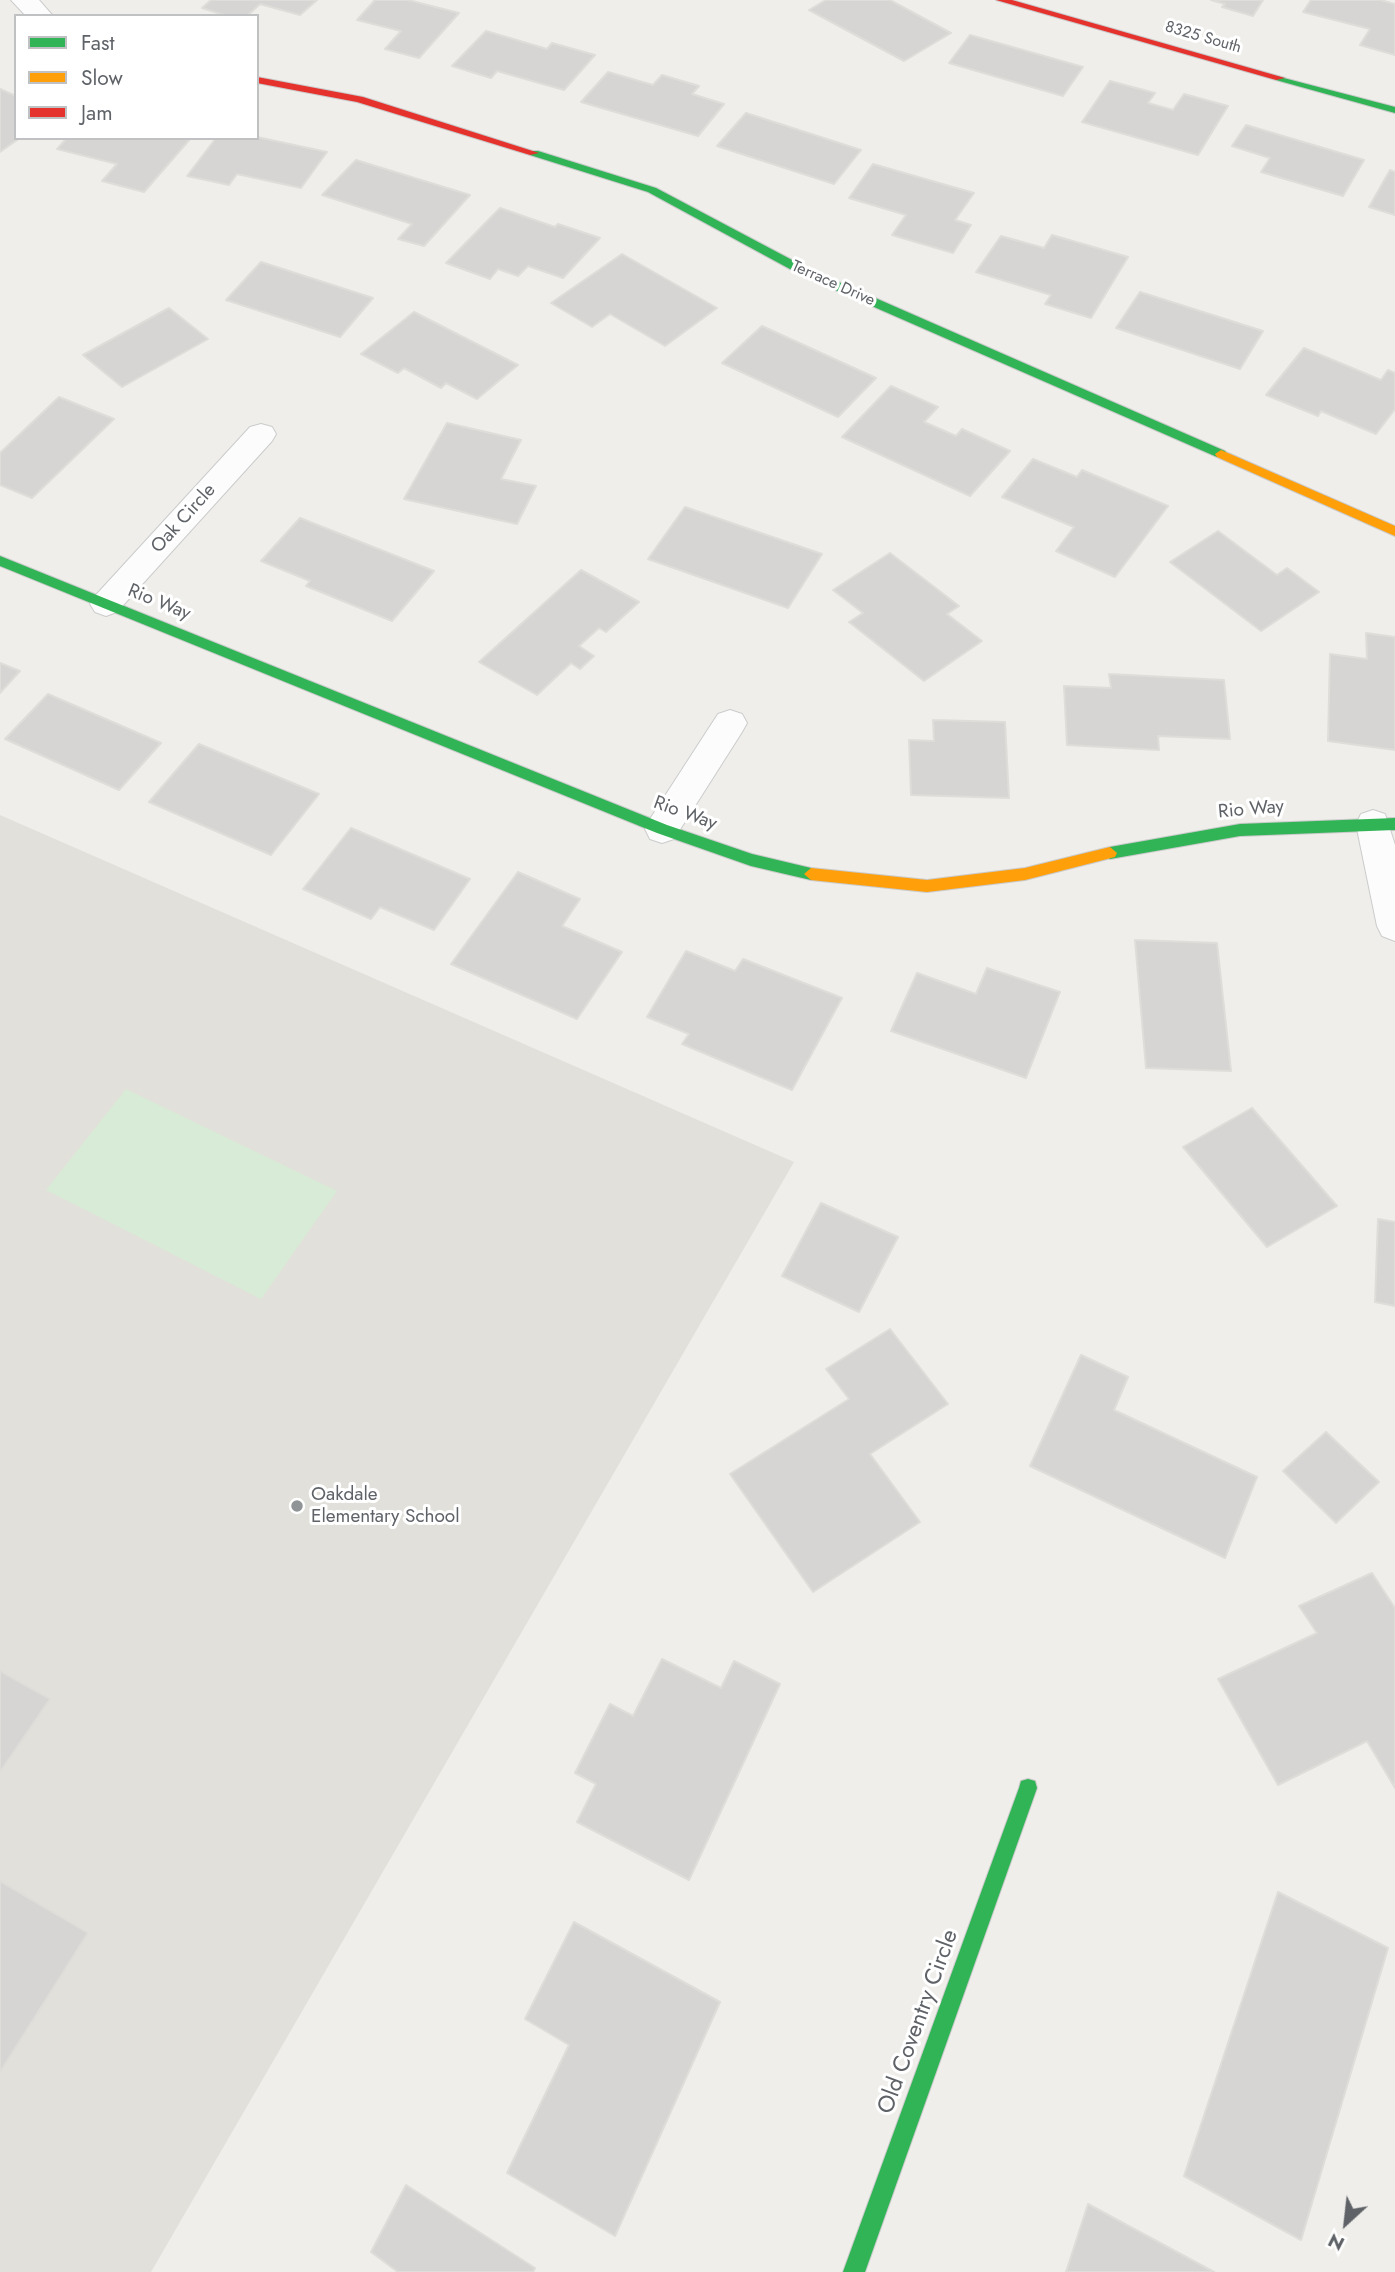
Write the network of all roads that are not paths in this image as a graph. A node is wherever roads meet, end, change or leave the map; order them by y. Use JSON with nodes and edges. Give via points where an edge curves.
{"nodes":[{"id":1,"x":24,"y":0,"type":"edge"},
{"id":2,"x":1001,"y":0,"type":"edge"},
{"id":3,"x":39,"y":14,"type":"edge"},
{"id":4,"x":259,"y":80,"type":"edge"},
{"id":5,"x":1395,"y":110,"type":"edge"},
{"id":6,"x":261,"y":434,"type":"dead end"},
{"id":7,"x":1395,"y":531,"type":"edge"},
{"id":8,"x":0,"y":561,"type":"edge"},
{"id":9,"x":106,"y":604,"type":"junction"},
{"id":10,"x":730,"y":723,"type":"dead end"},
{"id":11,"x":1384,"y":824,"type":"edge"},
{"id":12,"x":662,"y":829,"type":"junction"},
{"id":13,"x":1395,"y":926,"type":"edge"},
{"id":14,"x":1028,"y":1788,"type":"dead end"},
{"id":15,"x":854,"y":2272,"type":"edge"}],
"edges":[{"from":1,"to":3,"type":"street"},
{"from":2,"to":5,"type":"street","name":"8325 South"},
{"from":4,"to":7,"type":"street","name":"Terrace Drive","via":[[392,109],[652,190],[805,272]]},
{"from":6,"to":9,"type":"street","name":"Oak Circle"},
{"from":8,"to":9,"type":"street","name":"Rio Way"},
{"from":9,"to":12,"type":"street","name":"Rio Way"},
{"from":10,"to":12,"type":"street"},
{"from":11,"to":12,"type":"street","name":"Rio Way","via":[[1240,830],[1136,847],[1025,874],[927,886],[825,878],[751,860]]},
{"from":11,"to":13,"type":"street"},
{"from":14,"to":15,"type":"street","name":"Old Coventry Circle"}]}
